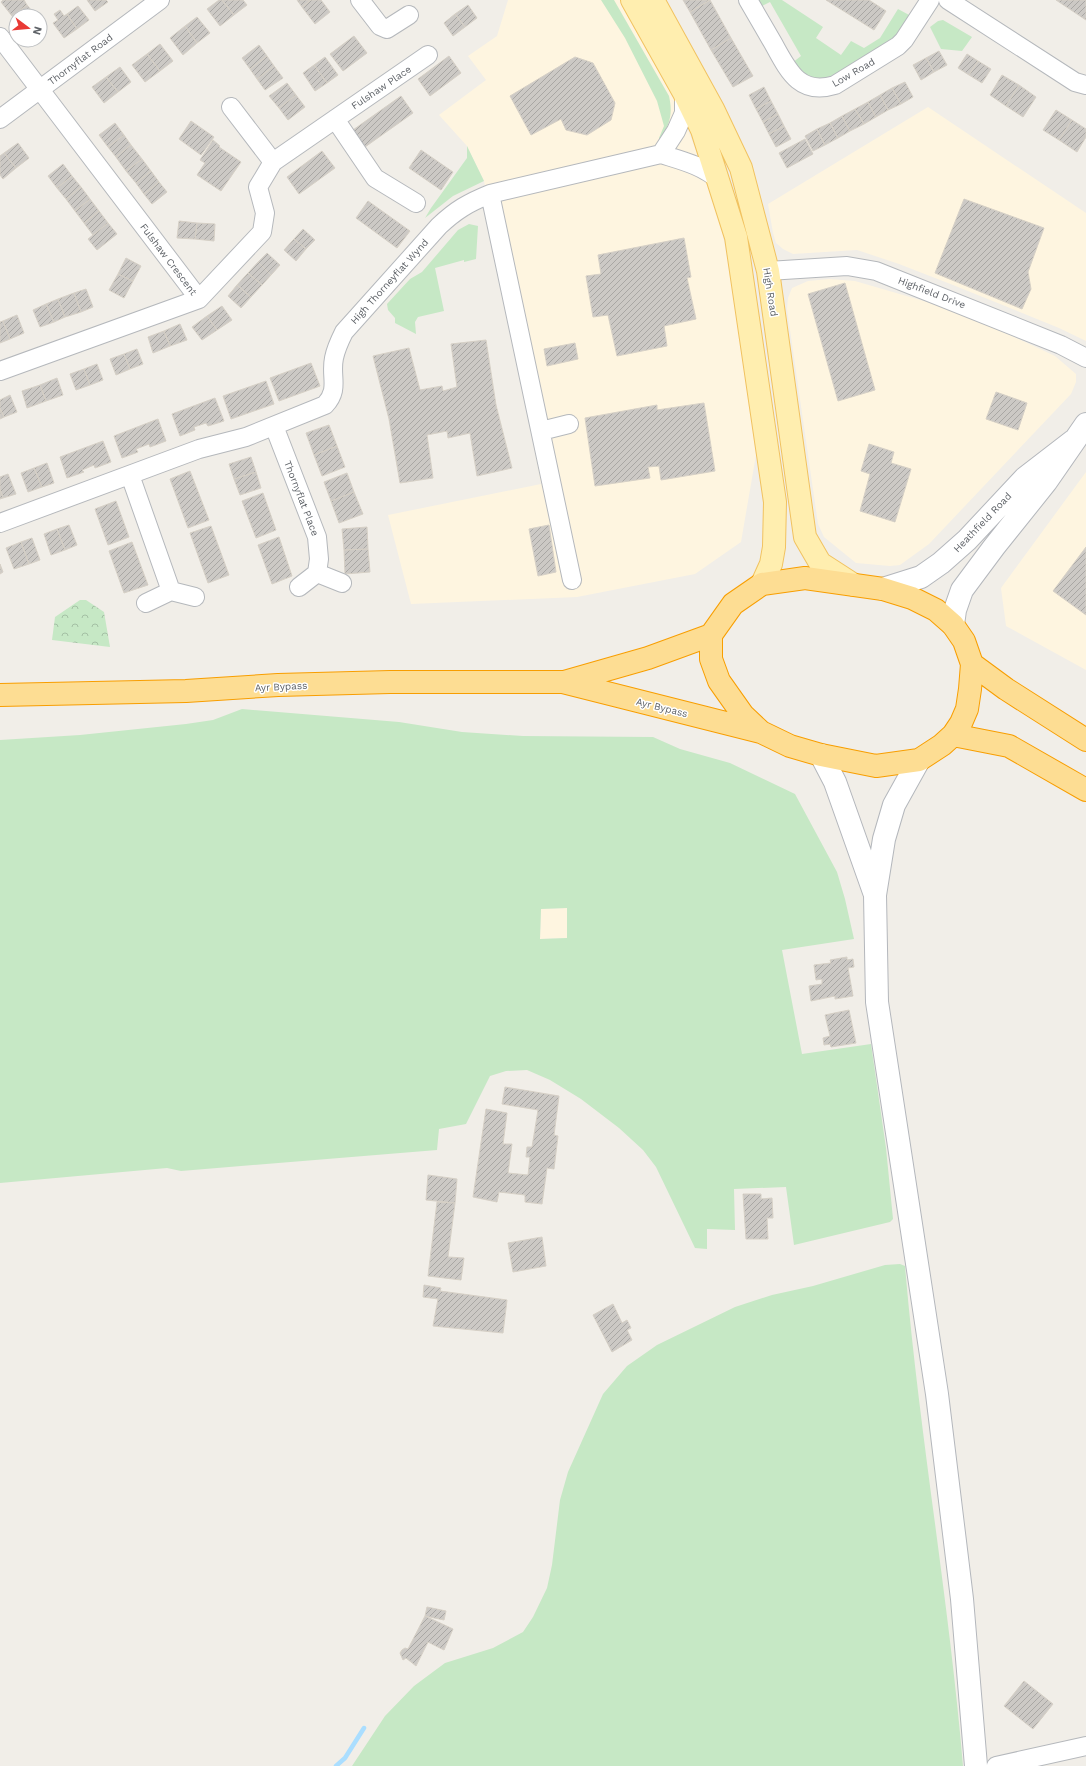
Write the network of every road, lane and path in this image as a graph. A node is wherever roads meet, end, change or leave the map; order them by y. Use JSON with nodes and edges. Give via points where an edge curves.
{"nodes":[{"id":1,"x":160,"y":0,"type":"edge"},
{"id":2,"x":360,"y":0,"type":"edge"},
{"id":3,"x":632,"y":0,"type":"edge"},
{"id":4,"x":653,"y":0,"type":"edge"},
{"id":5,"x":748,"y":0,"type":"edge"},
{"id":6,"x":930,"y":0,"type":"edge"},
{"id":7,"x":948,"y":0,"type":"edge"},
{"id":8,"x":409,"y":15,"type":"dead end"},
{"id":9,"x":0,"y":37,"type":"edge"},
{"id":10,"x":428,"y":56,"type":"dead end"},
{"id":11,"x":1086,"y":85,"type":"edge"},
{"id":12,"x":40,"y":89,"type":"junction"},
{"id":13,"x":684,"y":93,"type":"junction"},
{"id":14,"x":231,"y":107,"type":"dead end"},
{"id":15,"x":0,"y":119,"type":"edge"},
{"id":16,"x":335,"y":119,"type":"junction"},
{"id":17,"x":661,"y":154,"type":"junction"},
{"id":18,"x":273,"y":162,"type":"junction"},
{"id":19,"x":718,"y":180,"type":"junction"},
{"id":20,"x":490,"y":194,"type":"junction"},
{"id":21,"x":416,"y":202,"type":"dead end"},
{"id":22,"x":768,"y":271,"type":"junction"},
{"id":23,"x":199,"y":299,"type":"junction"},
{"id":24,"x":1086,"y":358,"type":"edge"},
{"id":25,"x":0,"y":371,"type":"edge"},
{"id":26,"x":569,"y":424,"type":"dead end"},
{"id":27,"x":274,"y":426,"type":"junction"},
{"id":28,"x":542,"y":431,"type":"junction"},
{"id":29,"x":1080,"y":433,"type":"edge"},
{"id":30,"x":130,"y":475,"type":"junction"},
{"id":31,"x":0,"y":523,"type":"edge"},
{"id":32,"x":317,"y":573,"type":"junction"},
{"id":33,"x":572,"y":580,"type":"dead end"},
{"id":34,"x":342,"y":583,"type":"dead end"},
{"id":35,"x":762,"y":584,"type":"junction"},
{"id":36,"x":854,"y":585,"type":"junction"},
{"id":37,"x":298,"y":587,"type":"dead end"},
{"id":38,"x":883,"y":589,"type":"junction"},
{"id":39,"x":171,"y":591,"type":"junction"},
{"id":40,"x":195,"y":597,"type":"dead end"},
{"id":41,"x":146,"y":603,"type":"dead end"},
{"id":42,"x":953,"y":625,"type":"junction"},
{"id":43,"x":711,"y":635,"type":"junction"},
{"id":44,"x":972,"y":664,"type":"junction"},
{"id":45,"x":563,"y":682,"type":"junction"},
{"id":46,"x":0,"y":695,"type":"edge"},
{"id":47,"x":761,"y":732,"type":"junction"},
{"id":48,"x":953,"y":735,"type":"junction"},
{"id":49,"x":1082,"y":737,"type":"edge"},
{"id":50,"x":821,"y":755,"type":"junction"},
{"id":51,"x":919,"y":760,"type":"junction"},
{"id":52,"x":1086,"y":790,"type":"edge"},
{"id":53,"x":875,"y":895,"type":"junction"},
{"id":54,"x":1086,"y":1746,"type":"edge"},
{"id":55,"x":976,"y":1766,"type":"edge"},
{"id":56,"x":996,"y":1766,"type":"edge"}],
"edges":[{"from":1,"to":12,"type":"street","name":"Thornyflat Road"},
{"from":2,"to":8,"type":"street","via":[[380,26],[387,29]]},
{"from":3,"to":13,"type":"main road"},
{"from":4,"to":22,"type":"main road","name":"High Road","via":[[742,168]]},
{"from":5,"to":6,"type":"street","name":"Low Road","via":[[789,72],[800,82],[815,88],[825,88],[835,85],[898,46]]},
{"from":7,"to":11,"type":"street","via":[[1075,82]]},
{"from":9,"to":12,"type":"street","name":"Fulshaw Crescent"},
{"from":10,"to":16,"type":"street","name":"Fulshaw Place"},
{"from":12,"to":15,"type":"street","name":"Thornyflat Road"},
{"from":12,"to":23,"type":"street","name":"Fulshaw Crescent"},
{"from":13,"to":17,"type":"street","via":[[684,113]]},
{"from":13,"to":19,"type":"main road","via":[[702,130]]},
{"from":14,"to":18,"type":"street"},
{"from":16,"to":18,"type":"street","name":"Fulshaw Place"},
{"from":16,"to":21,"type":"street","via":[[375,178]]},
{"from":17,"to":19,"type":"street","via":[[707,170]]},
{"from":17,"to":20,"type":"street","name":"High Thorneyflat Wynd"},
{"from":18,"to":23,"type":"street","name":"Fulshaw Place","via":[[258,187],[265,213],[262,232]]},
{"from":19,"to":35,"type":"main road","via":[[736,237],[775,502],[774,547],[771,564]]},
{"from":20,"to":27,"type":"street","name":"High Thorneyflat Wynd","via":[[456,210],[439,226],[344,332],[334,358],[332,397],[325,405]]},
{"from":20,"to":28,"type":"street"},
{"from":22,"to":24,"type":"street","name":"Highfield Drive","via":[[846,266],[876,271],[1061,345]]},
{"from":22,"to":36,"type":"main road","name":"High Road","via":[[805,537],[820,564]]},
{"from":23,"to":25,"type":"street","name":"Fulshaw Crescent"},
{"from":26,"to":28,"type":"street"},
{"from":27,"to":30,"type":"street"},
{"from":27,"to":32,"type":"street","name":"Thornyflat Place","via":[[317,537]]},
{"from":28,"to":33,"type":"street"},
{"from":29,"to":38,"type":"main road","name":"Heathfield Road","via":[[1025,478],[967,540],[941,563],[921,577]]},
{"from":29,"to":42,"type":"main road","name":"Heathfield Road","via":[[1046,482],[962,590]]},
{"from":30,"to":31,"type":"street"},
{"from":30,"to":39,"type":"street"},
{"from":32,"to":34,"type":"street"},
{"from":32,"to":37,"type":"street"},
{"from":35,"to":36,"type":"highway","via":[[805,578]]},
{"from":35,"to":43,"type":"highway","via":[[733,604]]},
{"from":36,"to":38,"type":"highway"},
{"from":38,"to":42,"type":"highway","via":[[912,598],[936,610]]},
{"from":39,"to":40,"type":"street"},
{"from":39,"to":41,"type":"street"},
{"from":42,"to":44,"type":"highway","via":[[964,641]]},
{"from":43,"to":45,"type":"highway","name":"Ayr Bypass","via":[[648,658]]},
{"from":43,"to":47,"type":"highway","via":[[711,659],[719,681],[743,715]]},
{"from":44,"to":48,"type":"highway","via":[[967,709]]},
{"from":44,"to":49,"type":"highway","via":[[1006,689]]},
{"from":45,"to":46,"type":"highway","name":"Ayr Bypass","via":[[390,682],[186,691]]},
{"from":45,"to":47,"type":"highway","name":"Ayr Bypass"},
{"from":47,"to":50,"type":"highway","via":[[790,746]]},
{"from":48,"to":51,"type":"highway"},
{"from":48,"to":52,"type":"highway","via":[[1009,746]]},
{"from":50,"to":51,"type":"highway","via":[[876,766]]},
{"from":50,"to":53,"type":"main road","via":[[835,782]]},
{"from":51,"to":53,"type":"main road","via":[[894,805],[884,839]]},
{"from":53,"to":55,"type":"main road","via":[[877,1002],[937,1394],[962,1599]]},
{"from":54,"to":56,"type":"street"}]}
